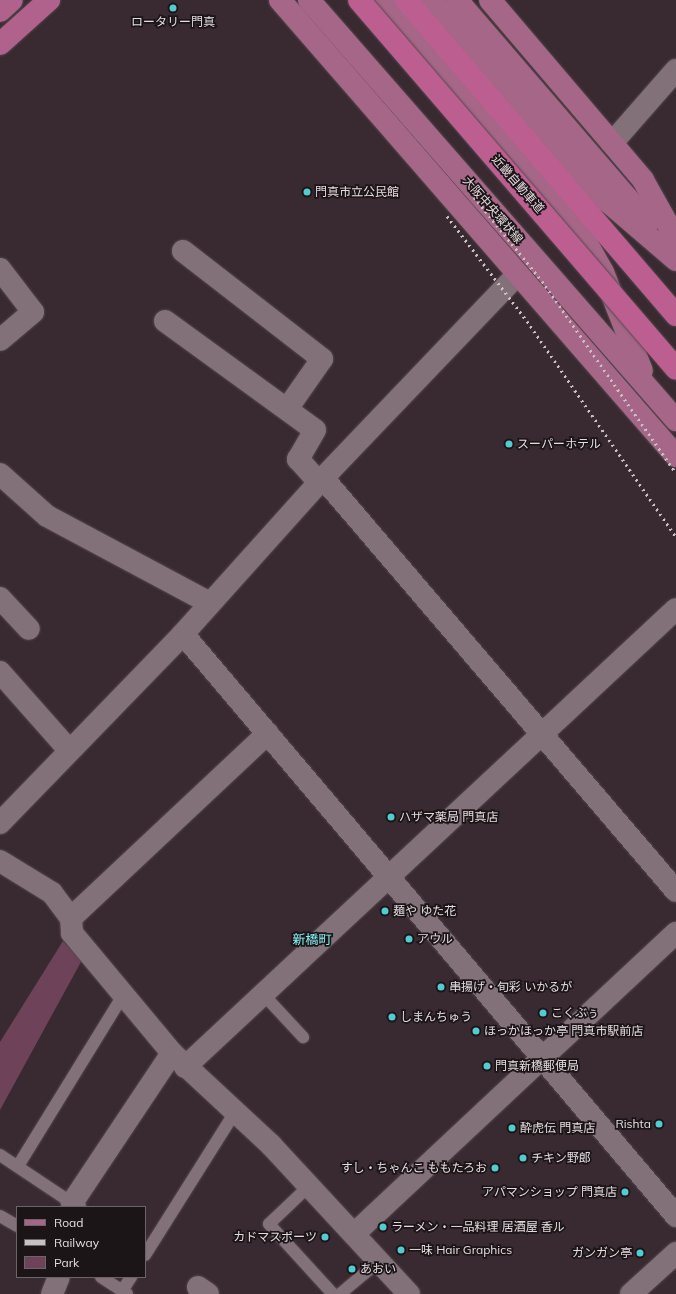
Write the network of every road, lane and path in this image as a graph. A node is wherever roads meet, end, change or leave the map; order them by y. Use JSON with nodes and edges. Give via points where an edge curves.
{"nodes":[{"id":1,"x":12,"y":0,"type":"edge"},
{"id":2,"x":49,"y":0,"type":"edge"},
{"id":3,"x":280,"y":0,"type":"edge"},
{"id":4,"x":309,"y":0,"type":"edge"},
{"id":5,"x":359,"y":0,"type":"edge"},
{"id":6,"x":382,"y":0,"type":"edge"},
{"id":7,"x":406,"y":0,"type":"edge"},
{"id":8,"x":431,"y":0,"type":"edge"},
{"id":9,"x":457,"y":0,"type":"edge"},
{"id":10,"x":490,"y":0,"type":"edge"},
{"id":11,"x":0,"y":11,"type":"edge"},
{"id":12,"x":0,"y":44,"type":"edge"},
{"id":13,"x":676,"y":70,"type":"edge"},
{"id":14,"x":612,"y":143,"type":"junction"},
{"id":15,"x":676,"y":239,"type":"edge"},
{"id":16,"x":183,"y":251,"type":"dead end"},
{"id":17,"x":676,"y":254,"type":"edge"},
{"id":18,"x":676,"y":260,"type":"edge"},
{"id":19,"x":0,"y":269,"type":"edge"},
{"id":20,"x":518,"y":274,"type":"junction"},
{"id":21,"x":676,"y":315,"type":"edge"},
{"id":22,"x":165,"y":321,"type":"dead end"},
{"id":23,"x":0,"y":340,"type":"edge"},
{"id":24,"x":676,"y":369,"type":"edge"},
{"id":25,"x":648,"y":386,"type":"junction"},
{"id":26,"x":287,"y":409,"type":"junction"},
{"id":27,"x":675,"y":419,"type":"edge"},
{"id":28,"x":676,"y":456,"type":"edge"},
{"id":29,"x":0,"y":474,"type":"edge"},
{"id":30,"x":321,"y":480,"type":"junction"},
{"id":31,"x":0,"y":598,"type":"edge"},
{"id":32,"x":208,"y":602,"type":"junction"},
{"id":33,"x":676,"y":609,"type":"edge"},
{"id":34,"x":29,"y":629,"type":"dead end"},
{"id":35,"x":183,"y":634,"type":"junction"},
{"id":36,"x":0,"y":672,"type":"edge"},
{"id":37,"x":543,"y":732,"type":"junction"},
{"id":38,"x":268,"y":733,"type":"junction"},
{"id":39,"x":69,"y":750,"type":"junction"},
{"id":40,"x":0,"y":823,"type":"edge"},
{"id":41,"x":0,"y":861,"type":"edge"},
{"id":42,"x":390,"y":876,"type":"junction"},
{"id":43,"x":676,"y":891,"type":"edge"},
{"id":44,"x":71,"y":918,"type":"junction"},
{"id":45,"x":676,"y":933,"type":"edge"},
{"id":46,"x":263,"y":994,"type":"junction"},
{"id":47,"x":123,"y":995,"type":"junction"},
{"id":48,"x":303,"y":1037,"type":"dead end"},
{"id":49,"x":178,"y":1060,"type":"junction"},
{"id":50,"x":541,"y":1060,"type":"junction"},
{"id":51,"x":235,"y":1112,"type":"junction"},
{"id":52,"x":0,"y":1155,"type":"edge"},
{"id":53,"x":18,"y":1166,"type":"junction"},
{"id":54,"x":309,"y":1186,"type":"junction"},
{"id":55,"x":73,"y":1205,"type":"edge"},
{"id":56,"x":0,"y":1216,"type":"edge"},
{"id":57,"x":676,"y":1216,"type":"edge"},
{"id":58,"x":16,"y":1225,"type":"edge"},
{"id":59,"x":354,"y":1234,"type":"junction"},
{"id":60,"x":146,"y":1252,"type":"edge"},
{"id":61,"x":676,"y":1253,"type":"edge"},
{"id":62,"x":377,"y":1263,"type":"junction"},
{"id":63,"x":103,"y":1278,"type":"edge"},
{"id":64,"x":131,"y":1278,"type":"edge"},
{"id":65,"x":125,"y":1292,"type":"edge"},
{"id":66,"x":333,"y":1294,"type":"edge"},
{"id":67,"x":340,"y":1294,"type":"edge"},
{"id":68,"x":409,"y":1294,"type":"edge"},
{"id":69,"x":631,"y":1294,"type":"edge"}],
"edges":[{"from":1,"to":11,"type":"highway"},
{"from":2,"to":12,"type":"highway"},
{"from":3,"to":20,"type":"main road"},
{"from":4,"to":25,"type":"main road","name":"大阪中央環状線"},
{"from":5,"to":24,"type":"highway","name":"近畿自動車道","bridge":true},
{"from":6,"to":25,"type":"main road","via":[[579,229],[603,272]]},
{"from":7,"to":21,"type":"highway"},
{"from":8,"to":18,"type":"main road","via":[[607,201]]},
{"from":9,"to":17,"type":"main road"},
{"from":10,"to":14,"type":"main road"},
{"from":13,"to":14,"type":"street"},
{"from":14,"to":15,"type":"main road","via":[[642,180]]},
{"from":16,"to":26,"type":"street","via":[[322,359]]},
{"from":19,"to":23,"type":"street","via":[[32,312]]},
{"from":20,"to":28,"type":"main road"},
{"from":20,"to":30,"type":"street"},
{"from":22,"to":26,"type":"street"},
{"from":25,"to":27,"type":"main road","name":"大阪中央環状線"},
{"from":26,"to":30,"type":"street","via":[[315,430],[298,459]]},
{"from":29,"to":32,"type":"street","via":[[47,516]]},
{"from":30,"to":32,"type":"street"},
{"from":30,"to":37,"type":"street"},
{"from":31,"to":34,"type":"street"},
{"from":32,"to":35,"type":"street"},
{"from":33,"to":37,"type":"street"},
{"from":35,"to":38,"type":"street"},
{"from":35,"to":39,"type":"street"},
{"from":36,"to":39,"type":"street"},
{"from":37,"to":42,"type":"street"},
{"from":37,"to":43,"type":"street"},
{"from":38,"to":42,"type":"street"},
{"from":38,"to":44,"type":"street"},
{"from":39,"to":40,"type":"street"},
{"from":41,"to":44,"type":"street","via":[[52,893]]},
{"from":42,"to":46,"type":"street"},
{"from":42,"to":50,"type":"street"},
{"from":44,"to":47,"type":"street","via":[[72,933]]},
{"from":45,"to":50,"type":"street"},
{"from":46,"to":48,"type":"lane"},
{"from":46,"to":49,"type":"street"},
{"from":47,"to":49,"type":"street"},
{"from":47,"to":53,"type":"lane"},
{"from":49,"to":51,"type":"street"},
{"from":49,"to":55,"type":"street"},
{"from":50,"to":57,"type":"street"},
{"from":50,"to":59,"type":"street"},
{"from":51,"to":54,"type":"street"},
{"from":51,"to":60,"type":"lane"},
{"from":52,"to":53,"type":"lane"},
{"from":53,"to":55,"type":"lane"},
{"from":54,"to":59,"type":"street"},
{"from":54,"to":66,"type":"lane","via":[[270,1224]]},
{"from":56,"to":58,"type":"lane"},
{"from":59,"to":62,"type":"street"},
{"from":61,"to":69,"type":"street"},
{"from":62,"to":67,"type":"lane"},
{"from":62,"to":68,"type":"street"},
{"from":63,"to":65,"type":"lane"},
{"from":64,"to":65,"type":"lane"}]}
